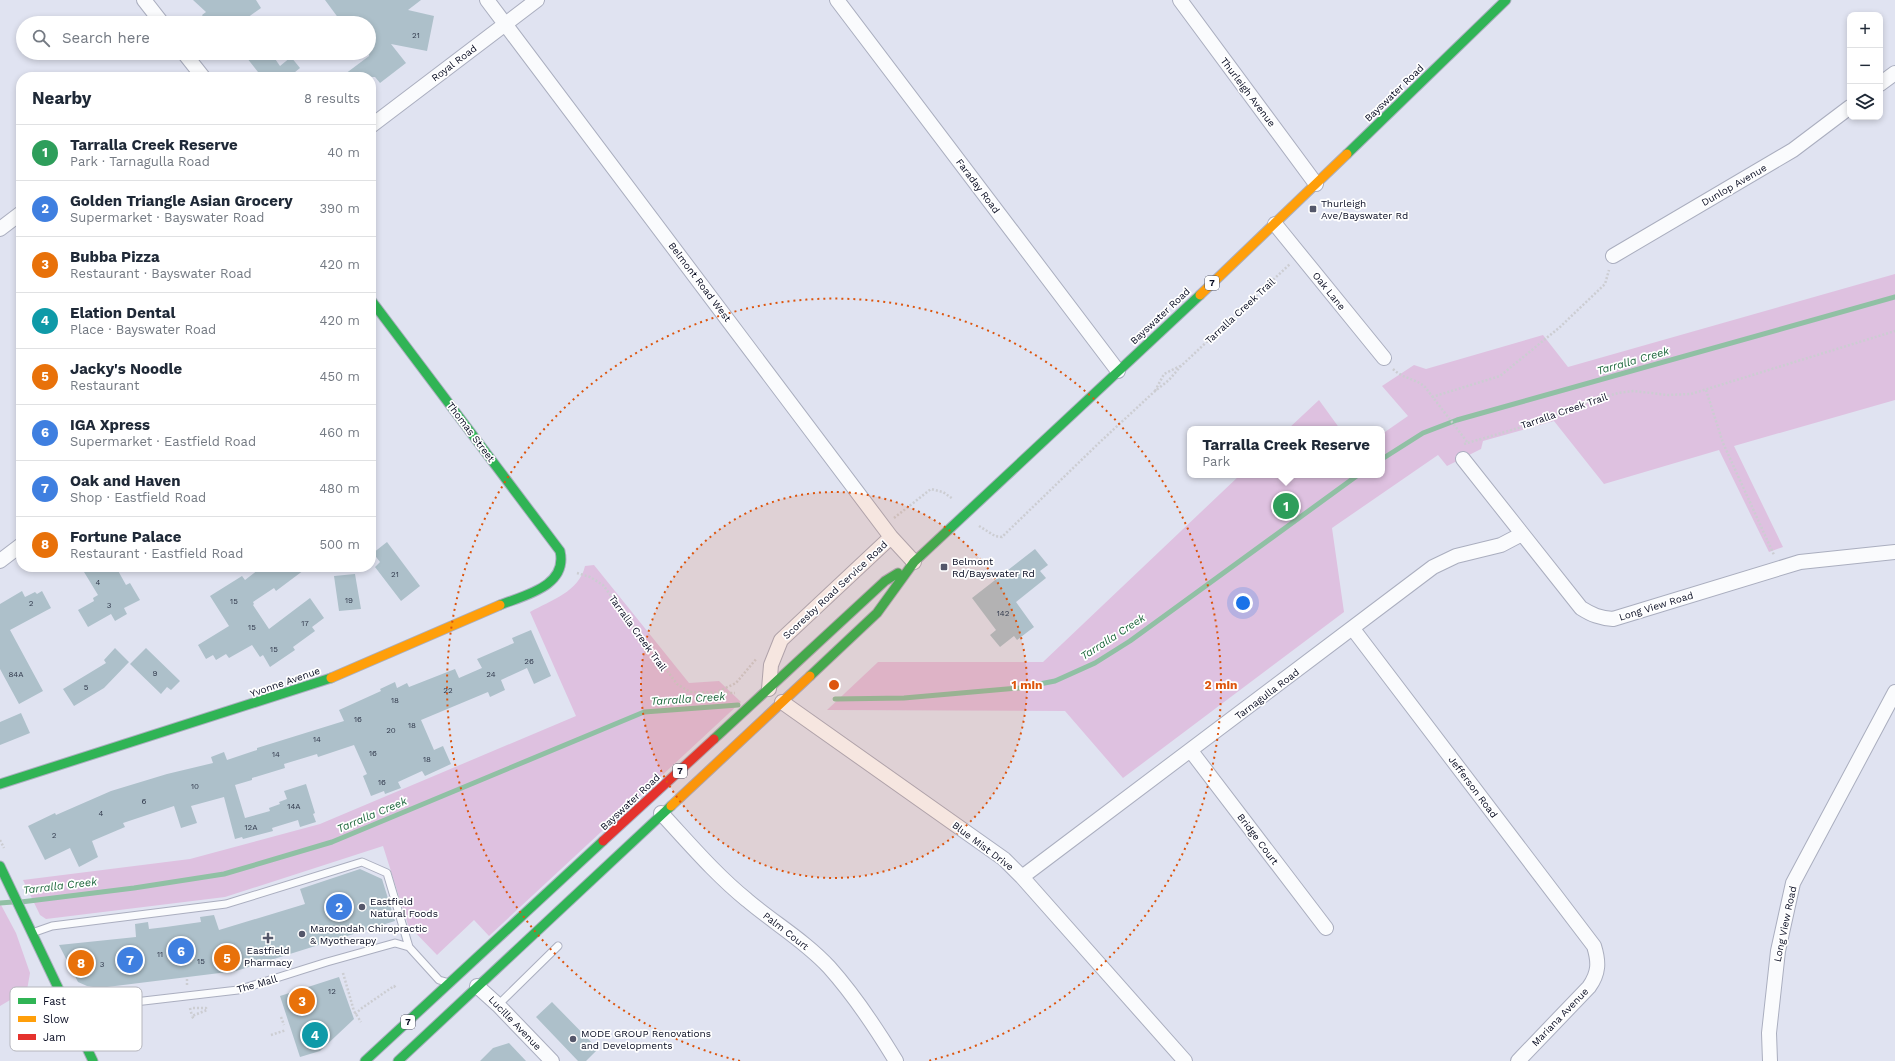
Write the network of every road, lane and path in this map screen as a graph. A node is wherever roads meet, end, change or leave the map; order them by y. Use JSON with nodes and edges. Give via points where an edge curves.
{"nodes":[{"id":1,"x":144,"y":0,"type":"edge"},
{"id":2,"x":487,"y":0,"type":"edge"},
{"id":3,"x":537,"y":0,"type":"edge"},
{"id":4,"x":838,"y":0,"type":"edge"},
{"id":5,"x":1180,"y":0,"type":"edge"},
{"id":6,"x":1506,"y":0,"type":"edge"},
{"id":7,"x":157,"y":16,"type":"edge"},
{"id":8,"x":505,"y":24,"type":"junction"},
{"id":9,"x":189,"y":60,"type":"edge"},
{"id":10,"x":198,"y":72,"type":"edge"},
{"id":11,"x":1895,"y":73,"type":"edge"},
{"id":12,"x":1883,"y":82,"type":"edge"},
{"id":13,"x":1847,"y":109,"type":"edge"},
{"id":14,"x":376,"y":122,"type":"edge"},
{"id":15,"x":1316,"y":184,"type":"junction"},
{"id":16,"x":16,"y":217,"type":"edge"},
{"id":17,"x":1275,"y":224,"type":"junction"},
{"id":18,"x":0,"y":229,"type":"edge"},
{"id":19,"x":1300,"y":255,"type":"junction"},
{"id":20,"x":1613,"y":256,"type":"joint"},
{"id":21,"x":376,"y":307,"type":"edge"},
{"id":22,"x":1895,"y":331,"type":"edge"},
{"id":23,"x":1384,"y":358,"type":"joint"},
{"id":24,"x":1181,"y":366,"type":"junction"},
{"id":25,"x":1118,"y":371,"type":"junction"},
{"id":26,"x":1706,"y":390,"type":"junction"},
{"id":27,"x":1432,"y":396,"type":"junction"},
{"id":28,"x":1463,"y":459,"type":"dead end"},
{"id":29,"x":1522,"y":534,"type":"junction"},
{"id":30,"x":891,"y":537,"type":"junction"},
{"id":31,"x":16,"y":549,"type":"edge"},
{"id":32,"x":1895,"y":552,"type":"edge"},
{"id":33,"x":0,"y":561,"type":"edge"},
{"id":34,"x":914,"y":562,"type":"junction"},
{"id":35,"x":562,"y":568,"type":"junction"},
{"id":36,"x":1780,"y":568,"type":"junction"},
{"id":37,"x":1353,"y":629,"type":"junction"},
{"id":38,"x":759,"y":656,"type":"dead end"},
{"id":39,"x":769,"y":689,"type":"junction"},
{"id":40,"x":739,"y":691,"type":"dead end"},
{"id":41,"x":1895,"y":692,"type":"edge"},
{"id":42,"x":716,"y":693,"type":"junction"},
{"id":43,"x":782,"y":702,"type":"junction"},
{"id":44,"x":1191,"y":751,"type":"junction"},
{"id":45,"x":0,"y":784,"type":"edge"},
{"id":46,"x":661,"y":813,"type":"junction"},
{"id":47,"x":0,"y":866,"type":"edge"},
{"id":48,"x":1022,"y":877,"type":"junction"},
{"id":49,"x":1326,"y":928,"type":"dead end"},
{"id":50,"x":32,"y":933,"type":"junction"},
{"id":51,"x":409,"y":946,"type":"junction"},
{"id":52,"x":558,"y":946,"type":"dead end"},
{"id":53,"x":1594,"y":946,"type":"joint"},
{"id":54,"x":343,"y":973,"type":"dead end"},
{"id":55,"x":450,"y":983,"type":"junction"},
{"id":56,"x":477,"y":986,"type":"junction"},
{"id":57,"x":57,"y":987,"type":"edge"},
{"id":58,"x":396,"y":988,"type":"dead end"},
{"id":59,"x":142,"y":1001,"type":"edge"},
{"id":60,"x":498,"y":1005,"type":"junction"},
{"id":61,"x":190,"y":1008,"type":"dead end"},
{"id":62,"x":355,"y":1014,"type":"junction"},
{"id":63,"x":192,"y":1016,"type":"dead end"},
{"id":64,"x":281,"y":1017,"type":"dead end"},
{"id":65,"x":361,"y":1022,"type":"dead end"},
{"id":66,"x":284,"y":1025,"type":"dead end"},
{"id":67,"x":286,"y":1030,"type":"dead end"},
{"id":68,"x":271,"y":1035,"type":"dead end"},
{"id":69,"x":88,"y":1051,"type":"edge"},
{"id":70,"x":93,"y":1061,"type":"edge"},
{"id":71,"x":365,"y":1061,"type":"edge"},
{"id":72,"x":398,"y":1061,"type":"edge"},
{"id":73,"x":552,"y":1061,"type":"edge"},
{"id":74,"x":896,"y":1061,"type":"edge"},
{"id":75,"x":1185,"y":1061,"type":"edge"},
{"id":76,"x":1518,"y":1061,"type":"edge"},
{"id":77,"x":1770,"y":1061,"type":"edge"}],
"edges":[{"from":1,"to":7,"type":"street"},
{"from":2,"to":8,"type":"street","name":"Belmont Road West"},
{"from":3,"to":8,"type":"street","name":"Royal Road"},
{"from":4,"to":25,"type":"street","name":"Faraday Road"},
{"from":5,"to":15,"type":"street","name":"Thurleigh Avenue"},
{"from":6,"to":15,"type":"main road","name":"Bayswater Road","number":"7"},
{"from":8,"to":14,"type":"street","name":"Royal Road"},
{"from":8,"to":30,"type":"street","name":"Belmont Road West"},
{"from":9,"to":10,"type":"street"},
{"from":11,"to":12,"type":"street"},
{"from":13,"to":20,"type":"street","name":"Dunlop Avenue","via":[[1793,150]]},
{"from":15,"to":17,"type":"main road","name":"Bayswater Road","number":"7"},
{"from":16,"to":18,"type":"street"},
{"from":17,"to":19,"type":"street","name":"Oak Lane"},
{"from":17,"to":25,"type":"main road","name":"Bayswater Road","number":"7"},
{"from":19,"to":23,"type":"street","name":"Oak Lane"},
{"from":19,"to":24,"type":"path","name":"Tarralla Creek Trail"},
{"from":20,"to":27,"type":"path","via":[[1605,284],[1560,327],[1500,376]]},
{"from":21,"to":35,"type":"main road","name":"Thomas Street","via":[[560,551],[563,559]]},
{"from":22,"to":26,"type":"path","name":"Tarralla Creek Trail"},
{"from":23,"to":27,"type":"path","name":"Tarralla Creek Trail","via":[[1399,374],[1417,380]]},
{"from":24,"to":24,"type":"path","name":"Tarralla Creek Trail","via":[[1176,373],[1155,391],[1164,374]]},
{"from":25,"to":34,"type":"main road","name":"Bayswater Road","number":"7"},
{"from":26,"to":27,"type":"path","name":"Tarralla Creek Trail","via":[[1680,396],[1634,391],[1618,393],[1582,404],[1542,421],[1467,442]]},
{"from":26,"to":36,"type":"path","via":[[1723,443]]},
{"from":28,"to":29,"type":"street","name":"Long View Road"},
{"from":29,"to":36,"type":"street","name":"Long View Road","via":[[1581,608],[1591,615],[1602,618],[1613,619]]},
{"from":29,"to":37,"type":"street","name":"Tarnagulla Road","via":[[1502,545],[1456,556],[1433,567]]},
{"from":30,"to":34,"type":"street","name":"Belmont Road West"},
{"from":30,"to":39,"type":"street","name":"Scoresby Road Service Road","via":[[775,645]]},
{"from":31,"to":33,"type":"street"},
{"from":32,"to":36,"type":"street","name":"Long View Road","via":[[1800,562]]},
{"from":34,"to":39,"type":"main road","name":"Bayswater Road","number":"7","via":[[885,581]]},
{"from":34,"to":43,"type":"main road","name":"Bayswater Road","number":"7","via":[[877,613]]},
{"from":35,"to":42,"type":"path","name":"Tarralla Creek Trail","via":[[590,577],[603,585],[677,684],[690,692]]},
{"from":35,"to":45,"type":"main road","name":"Yvonne Avenue","via":[[550,583],[541,588],[320,683]]},
{"from":37,"to":44,"type":"street","name":"Tarnagulla Road"},
{"from":37,"to":53,"type":"street","name":"Jefferson Road"},
{"from":38,"to":42,"type":"path","name":"Tarralla Creek Trail","via":[[736,683]]},
{"from":39,"to":43,"type":"main road"},
{"from":39,"to":55,"type":"main road","name":"Bayswater Road","number":"7"},
{"from":40,"to":42,"type":"path","name":"Tarralla Creek Trail"},
{"from":41,"to":77,"type":"street","name":"Long View Road","via":[[1793,883],[1778,951],[1769,1033]]},
{"from":43,"to":46,"type":"main road","name":"Bayswater Road","number":"7"},
{"from":43,"to":48,"type":"street","name":"Blue Mist Drive","via":[[1004,859]]},
{"from":44,"to":48,"type":"street","name":"Tarnagulla Road"},
{"from":44,"to":49,"type":"street","name":"Bridge Court"},
{"from":46,"to":56,"type":"main road","name":"Bayswater Road","number":"7"},
{"from":46,"to":74,"type":"street","name":"Palm Court","via":[[722,878],[828,966],[869,1018]]},
{"from":47,"to":50,"type":"main road"},
{"from":48,"to":75,"type":"street","name":"Blue Mist Drive"},
{"from":50,"to":51,"type":"lane","via":[[52,926],[226,904],[362,862],[387,873]]},
{"from":50,"to":57,"type":"main road"},
{"from":51,"to":55,"type":"lane","via":[[439,980]]},
{"from":51,"to":59,"type":"lane","name":"The Mall","via":[[388,944],[238,990]]},
{"from":52,"to":60,"type":"lane"},
{"from":53,"to":76,"type":"street","name":"Mariana Avenue","via":[[1598,964],[1594,980]]},
{"from":54,"to":62,"type":"path"},
{"from":55,"to":56,"type":"main road"},
{"from":55,"to":71,"type":"main road","name":"Bayswater Road","number":"7"},
{"from":56,"to":60,"type":"street","name":"Lucille Avenue"},
{"from":56,"to":72,"type":"main road","name":"Bayswater Road","number":"7"},
{"from":58,"to":62,"type":"path","via":[[394,986]]},
{"from":60,"to":73,"type":"street","name":"Lucille Avenue"},
{"from":61,"to":63,"type":"path"},
{"from":62,"to":65,"type":"path"},
{"from":64,"to":66,"type":"path"},
{"from":67,"to":68,"type":"path"},
{"from":69,"to":70,"type":"main road"}]}
